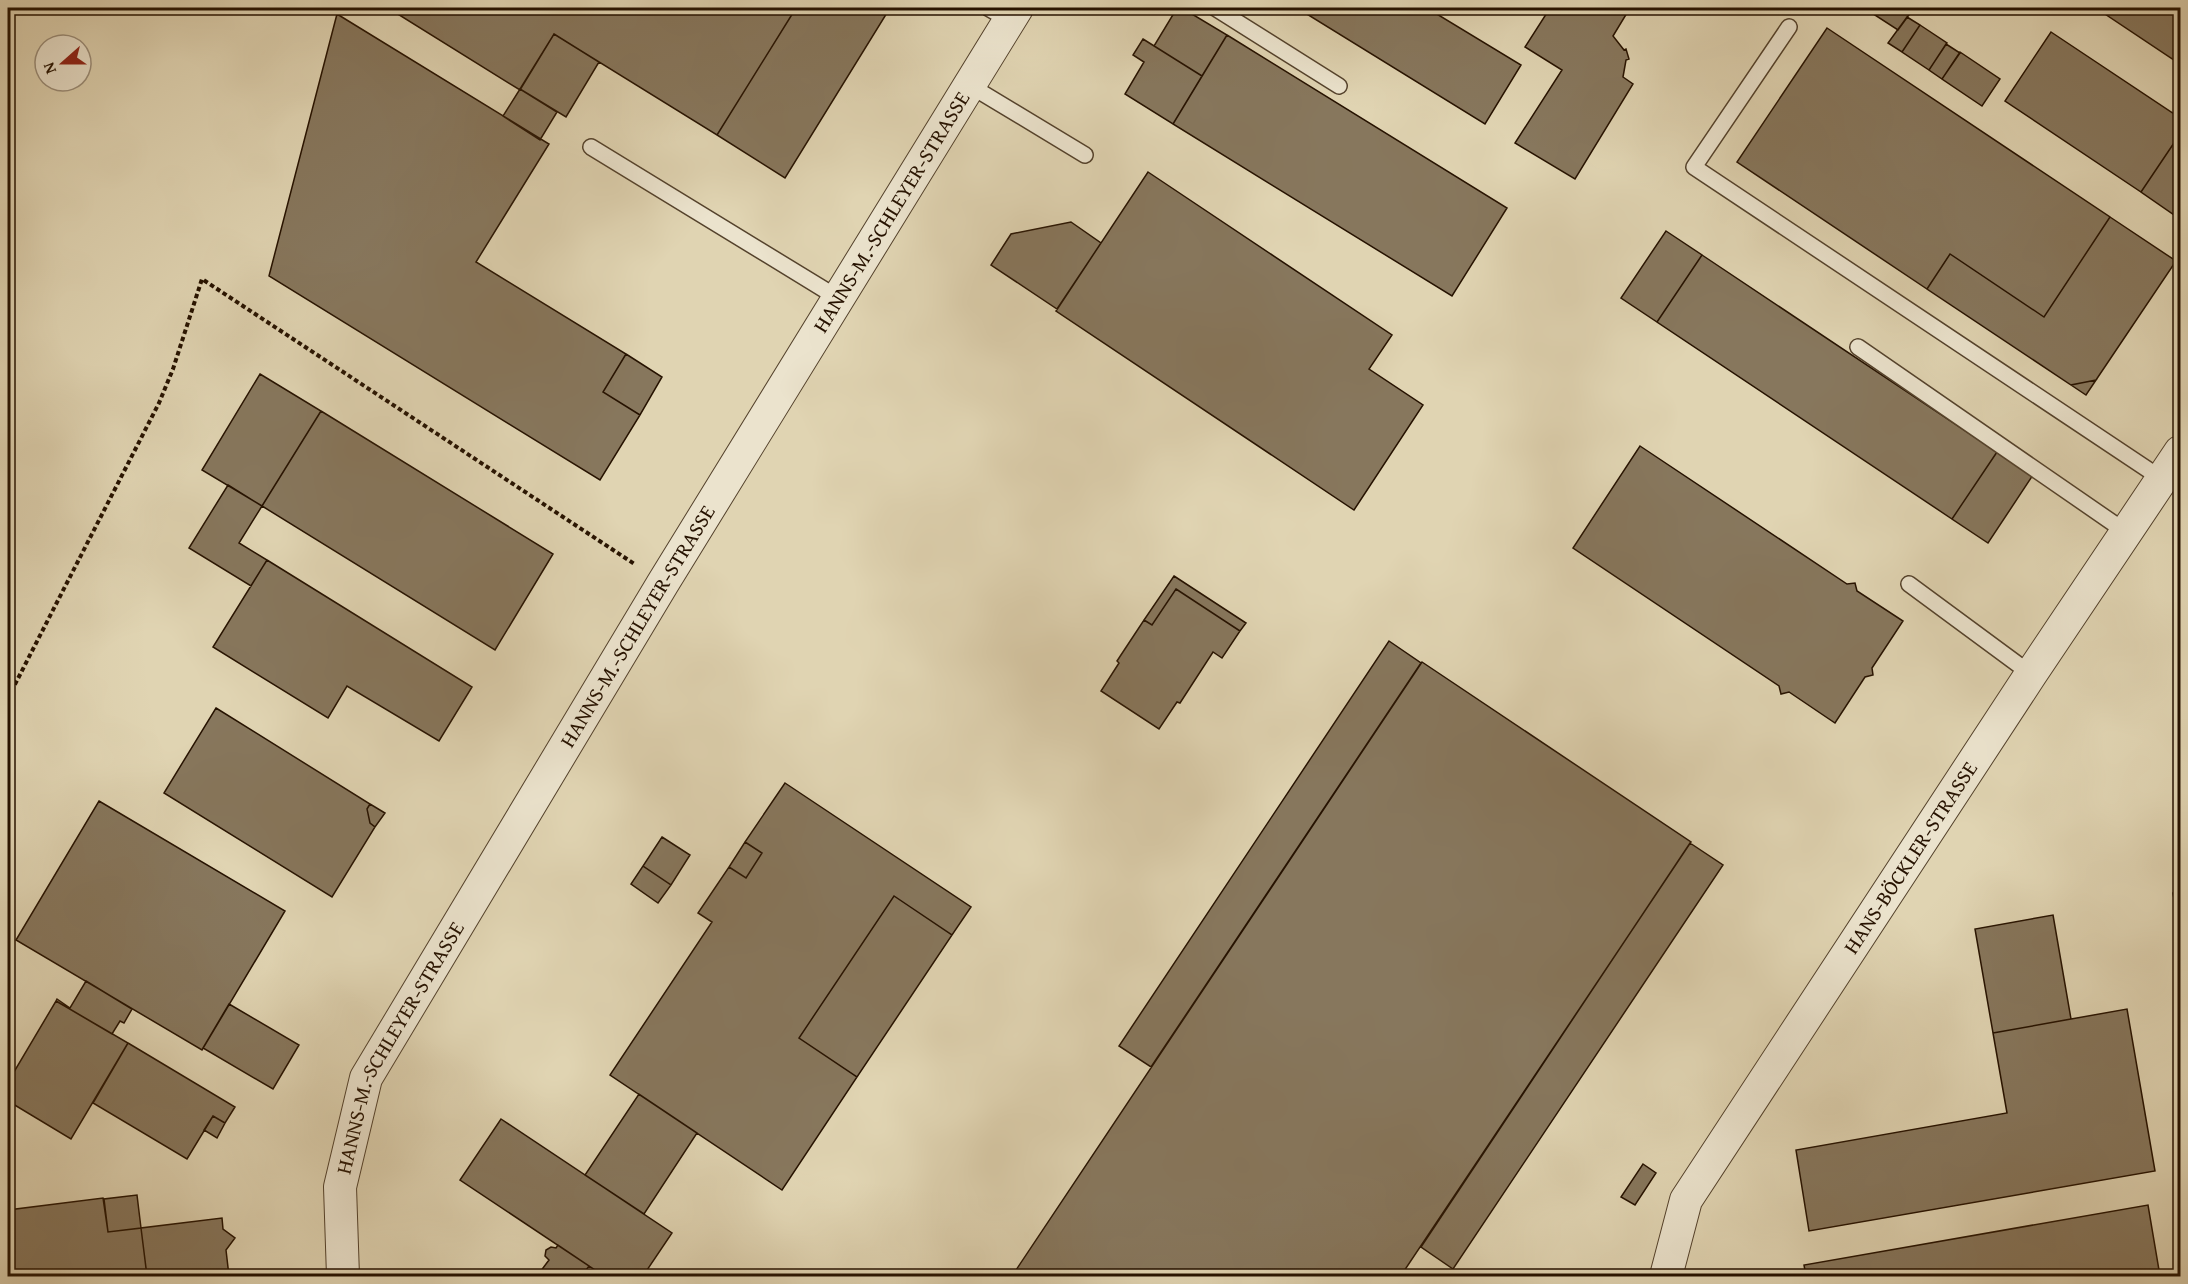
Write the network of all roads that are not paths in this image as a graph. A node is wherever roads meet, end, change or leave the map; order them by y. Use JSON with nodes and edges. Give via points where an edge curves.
{"nodes":[{"id":1,"x":1215,"y":8,"type":"edge"},
{"id":2,"x":1005,"y":12,"type":"edge"},
{"id":3,"x":1789,"y":27,"type":"dead end"},
{"id":4,"x":969,"y":85,"type":"junction"},
{"id":5,"x":1339,"y":86,"type":"dead end"},
{"id":6,"x":591,"y":147,"type":"dead end"},
{"id":7,"x":1085,"y":155,"type":"dead end"},
{"id":8,"x":838,"y":298,"type":"junction"},
{"id":9,"x":1858,"y":347,"type":"dead end"},
{"id":10,"x":2181,"y":452,"type":"edge"},
{"id":11,"x":2162,"y":479,"type":"junction"},
{"id":12,"x":2126,"y":532,"type":"junction"},
{"id":13,"x":1909,"y":584,"type":"dead end"},
{"id":14,"x":2031,"y":674,"type":"junction"},
{"id":15,"x":343,"y":1276,"type":"edge"},
{"id":16,"x":1666,"y":1276,"type":"edge"}],
"edges":[{"from":1,"to":5,"type":"lane"},
{"from":2,"to":4,"type":"street","name":"HANNS-M.-SCHLEYER-STRASSE"},
{"from":3,"to":11,"type":"lane","via":[[1694,167]]},
{"from":4,"to":7,"type":"lane"},
{"from":4,"to":8,"type":"street","name":"HANNS-M.-SCHLEYER-STRASSE"},
{"from":6,"to":8,"type":"lane"},
{"from":8,"to":15,"type":"street","name":"HANNS-M.-SCHLEYER-STRASSE","via":[[366,1078],[340,1187]]},
{"from":9,"to":12,"type":"lane"},
{"from":10,"to":11,"type":"street","name":"HANS-BÖCKLER-STRASSE"},
{"from":11,"to":12,"type":"street","name":"HANS-BÖCKLER-STRASSE"},
{"from":12,"to":14,"type":"street","name":"HANS-BÖCKLER-STRASSE"},
{"from":13,"to":14,"type":"lane"},
{"from":14,"to":16,"type":"street","name":"HANS-BÖCKLER-STRASSE","via":[[1686,1200]]}]}
